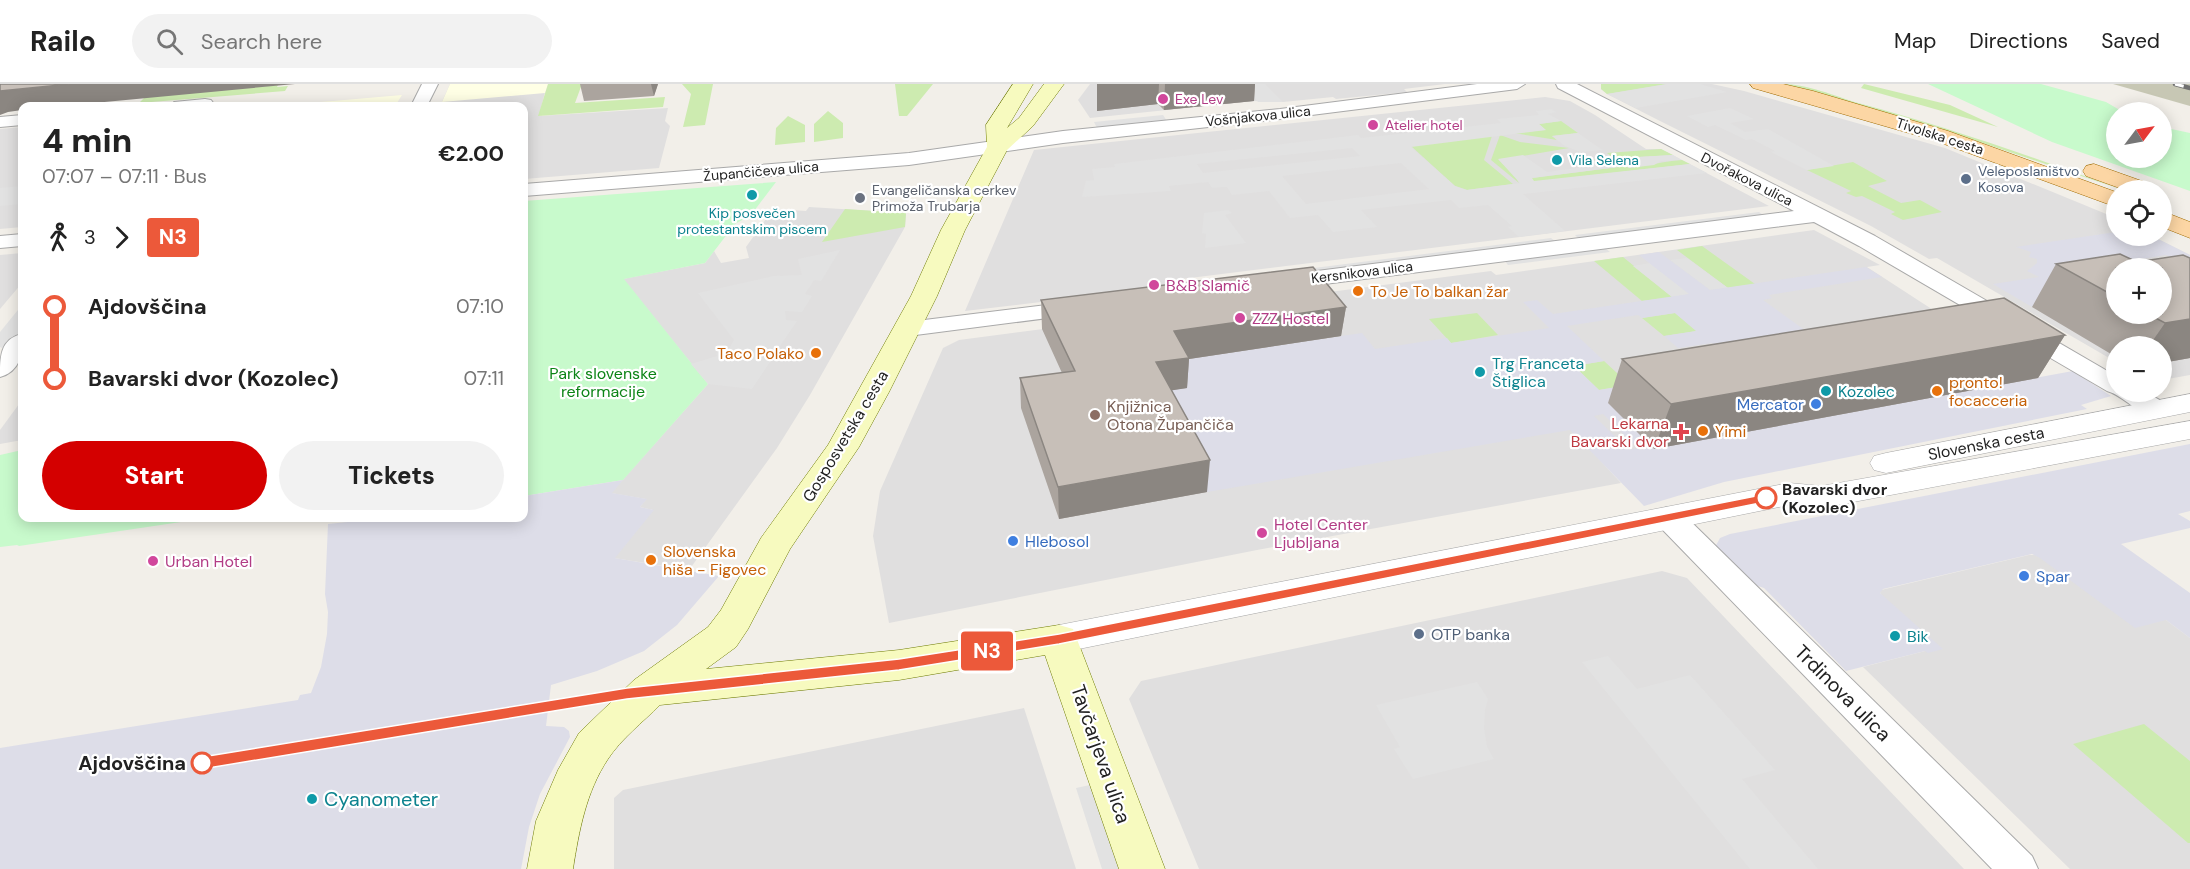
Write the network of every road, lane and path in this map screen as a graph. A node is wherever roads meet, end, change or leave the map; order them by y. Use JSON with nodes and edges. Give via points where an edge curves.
{"nodes":[{"id":1,"x":430,"y":84,"type":"edge"},
{"id":2,"x":1023,"y":84,"type":"edge"},
{"id":3,"x":1054,"y":84,"type":"edge"},
{"id":4,"x":1517,"y":84,"type":"edge"},
{"id":5,"x":1564,"y":84,"type":"edge"},
{"id":6,"x":1760,"y":84,"type":"edge"},
{"id":7,"x":1811,"y":84,"type":"edge"},
{"id":8,"x":421,"y":102,"type":"edge"},
{"id":9,"x":18,"y":120,"type":"edge"},
{"id":10,"x":0,"y":122,"type":"edge"},
{"id":11,"x":998,"y":147,"type":"junction"},
{"id":12,"x":2116,"y":180,"type":"edge"},
{"id":13,"x":528,"y":190,"type":"edge"},
{"id":14,"x":2106,"y":196,"type":"edge"},
{"id":15,"x":2172,"y":201,"type":"edge"},
{"id":16,"x":2190,"y":208,"type":"edge"},
{"id":17,"x":1816,"y":215,"type":"junction"},
{"id":18,"x":2172,"y":223,"type":"edge"},
{"id":19,"x":2190,"y":231,"type":"edge"},
{"id":20,"x":18,"y":240,"type":"edge"},
{"id":21,"x":0,"y":242,"type":"edge"},
{"id":22,"x":1264,"y":285,"type":"edge"},
{"id":23,"x":1104,"y":305,"type":"edge"},
{"id":24,"x":908,"y":329,"type":"junction"},
{"id":25,"x":18,"y":346,"type":"edge"},
{"id":26,"x":0,"y":369,"type":"edge"},
{"id":27,"x":2106,"y":380,"type":"edge"},
{"id":28,"x":2154,"y":402,"type":"edge"},
{"id":29,"x":2181,"y":412,"type":"edge"},
{"id":30,"x":1668,"y":517,"type":"junction"},
{"id":31,"x":1059,"y":639,"type":"junction"},
{"id":32,"x":648,"y":691,"type":"junction"},
{"id":33,"x":550,"y":869,"type":"edge"},
{"id":34,"x":1142,"y":869,"type":"edge"},
{"id":35,"x":2018,"y":869,"type":"edge"}],
"edges":[{"from":1,"to":8,"type":"street"},
{"from":2,"to":11,"type":"main road","name":"Gosposvetska cesta","via":[[996,125]]},
{"from":3,"to":11,"type":"main road","name":"Gosposvetska cesta","via":[[1026,122]]},
{"from":4,"to":11,"type":"street","name":"Vošnjakova ulica"},
{"from":5,"to":17,"type":"street","name":"Dvořakova ulica"},
{"from":6,"to":14,"type":"main road","name":"Tivolska cesta","via":[[1941,136]]},
{"from":7,"to":12,"type":"main road","name":"Tivolska cesta","via":[[1961,127]]},
{"from":9,"to":10,"type":"street"},
{"from":11,"to":13,"type":"street","name":"Župančičeva ulica","via":[[909,159]]},
{"from":11,"to":24,"type":"main road","name":"Gosposvetska cesta","via":[[953,230]]},
{"from":15,"to":16,"type":"main road"},
{"from":17,"to":22,"type":"street","name":"Kersnikova ulica"},
{"from":17,"to":27,"type":"street","name":"Dvořakova ulica"},
{"from":18,"to":19,"type":"main road"},
{"from":20,"to":21,"type":"street"},
{"from":23,"to":24,"type":"street"},
{"from":24,"to":32,"type":"main road","name":"Gosposvetska cesta","via":[[843,447],[774,546],[735,619],[722,637]]},
{"from":25,"to":26,"type":"street"},
{"from":28,"to":29,"type":"street"},
{"from":29,"to":30,"type":"street","name":"Slovenska cesta","via":[[1821,498],[1789,494]]},
{"from":30,"to":31,"type":"street","name":"Slovenska cesta"},
{"from":30,"to":35,"type":"street","name":"Trdinova ulica"},
{"from":31,"to":32,"type":"main road","name":"Slovenska cesta","via":[[899,664]]},
{"from":31,"to":34,"type":"main road","name":"Tavčarjeva ulica"},
{"from":32,"to":33,"type":"main road","name":"Gosposvetska cesta","via":[[594,745],[580,770],[558,820]]}]}
